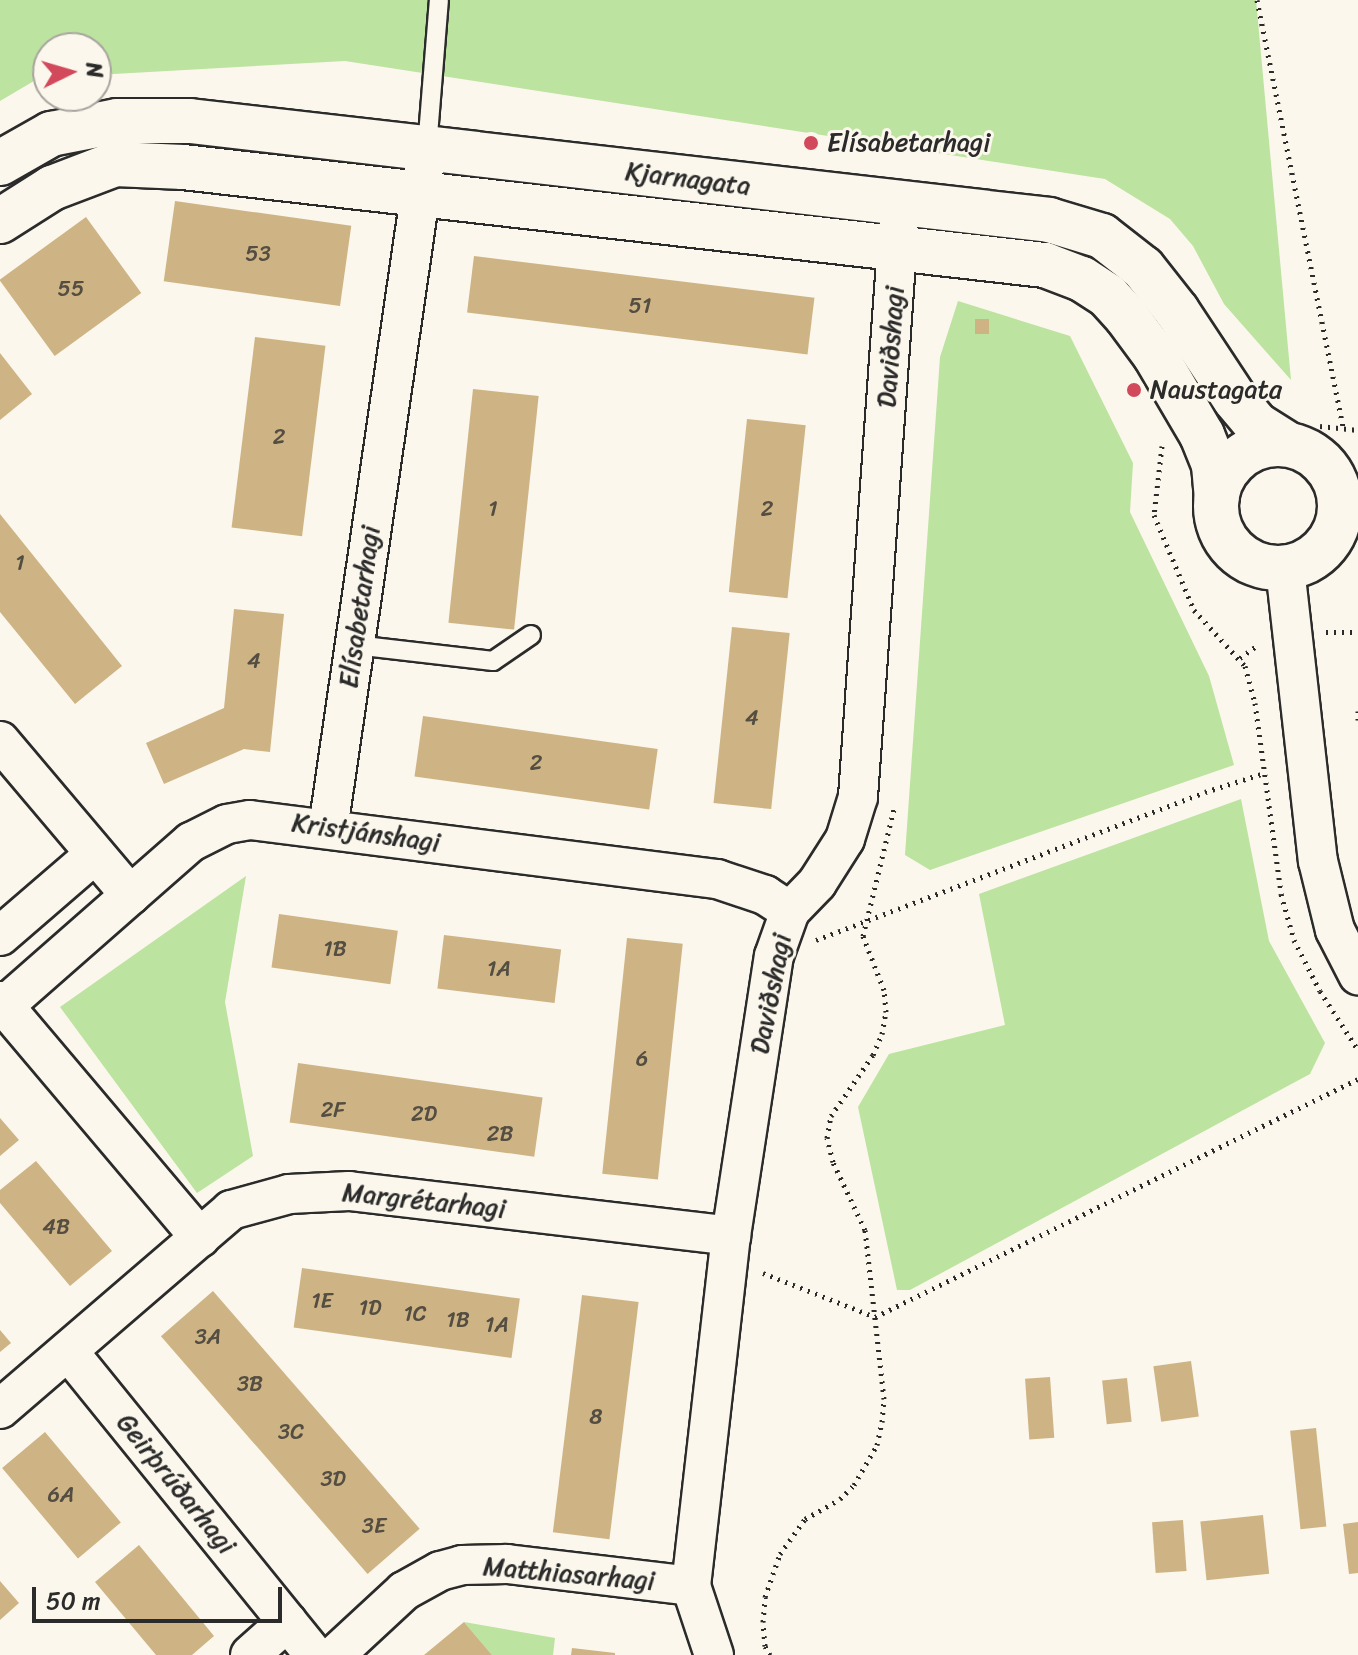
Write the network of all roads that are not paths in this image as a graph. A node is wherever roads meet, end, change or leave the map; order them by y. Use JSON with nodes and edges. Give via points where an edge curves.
{"nodes":[{"id":1,"x":439,"y":0,"type":"edge"},
{"id":2,"x":427,"y":148,"type":"junction"},
{"id":3,"x":0,"y":163,"type":"edge"},
{"id":4,"x":422,"y":193,"type":"junction"},
{"id":5,"x":900,"y":204,"type":"junction"},
{"id":6,"x":0,"y":221,"type":"edge"},
{"id":7,"x":898,"y":250,"type":"junction"},
{"id":8,"x":1287,"y":444,"type":"junction"},
{"id":9,"x":1348,"y":488,"type":"edge"},
{"id":10,"x":1217,"y":497,"type":"junction"},
{"id":11,"x":1285,"y":568,"type":"junction"},
{"id":12,"x":531,"y":635,"type":"dead end"},
{"id":13,"x":355,"y":645,"type":"junction"},
{"id":14,"x":0,"y":741,"type":"edge"},
{"id":15,"x":328,"y":829,"type":"junction"},
{"id":16,"x":95,"y":854,"type":"junction"},
{"id":17,"x":130,"y":895,"type":"junction"},
{"id":18,"x":790,"y":911,"type":"junction"},
{"id":19,"x":0,"y":936,"type":"edge"},
{"id":20,"x":1358,"y":975,"type":"edge"},
{"id":21,"x":2,"y":1003,"type":"edge"},
{"id":22,"x":200,"y":1238,"type":"junction"},
{"id":23,"x":730,"y":1248,"type":"junction"},
{"id":24,"x":68,"y":1351,"type":"junction"},
{"id":25,"x":0,"y":1409,"type":"edge"},
{"id":26,"x":691,"y":1586,"type":"junction"},
{"id":27,"x":287,"y":1622,"type":"junction"},
{"id":28,"x":250,"y":1655,"type":"edge"},
{"id":29,"x":314,"y":1655,"type":"edge"},
{"id":30,"x":335,"y":1655,"type":"edge"},
{"id":31,"x":714,"y":1655,"type":"edge"}],
"edges":[{"from":1,"to":2,"type":"lane"},
{"from":2,"to":3,"type":"street","name":"Kjarnagata","via":[[190,121],[117,121],[51,134]]},
{"from":2,"to":4,"type":"street","name":"Elísabetarhagi"},
{"from":2,"to":5,"type":"street","name":"Kjarnagata"},
{"from":4,"to":6,"type":"street","name":"Kjarnagata","via":[[115,164],[52,188]]},
{"from":4,"to":7,"type":"street","name":"Kjarnagata"},
{"from":4,"to":13,"type":"street","name":"Elísabetarhagi"},
{"from":5,"to":7,"type":"street","name":"Daviðshagi"},
{"from":5,"to":8,"type":"street","name":"Kjarnagata","via":[[1049,220],[1102,236],[1143,268],[1257,425]]},
{"from":7,"to":10,"type":"street","name":"Kjarnagata","via":[[1045,265],[1108,296],[1155,355],[1202,435],[1214,465]]},
{"from":7,"to":18,"type":"street","name":"Daviðshagi","via":[[858,797],[854,819],[832,861]]},
{"from":8,"to":9,"type":"street","via":[[1320,460]]},
{"from":8,"to":10,"type":"street","via":[[1259,448],[1234,463]]},
{"from":9,"to":11,"type":"street","via":[[1328,544],[1314,557]]},
{"from":10,"to":11,"type":"street","via":[[1217,519],[1239,555],[1258,565]]},
{"from":11,"to":20,"type":"street","via":[[1318,861],[1335,930]]},
{"from":12,"to":13,"type":"lane","via":[[493,661]]},
{"from":13,"to":15,"type":"street","name":"Elísabetarhagi"},
{"from":14,"to":16,"type":"street"},
{"from":15,"to":17,"type":"street","name":"Kristjánshagi","via":[[273,821],[227,824],[191,842]]},
{"from":15,"to":18,"type":"street","name":"Kristjánshagi","via":[[717,879],[765,895]]},
{"from":16,"to":17,"type":"street"},
{"from":16,"to":19,"type":"street"},
{"from":17,"to":21,"type":"street","name":"Kristjánshagi"},
{"from":18,"to":23,"type":"street","name":"Daviðshagi","via":[[774,956]]},
{"from":21,"to":22,"type":"street"},
{"from":22,"to":23,"type":"street","name":"Margrétarhagi","via":[[231,1210],[289,1194],[349,1191]]},
{"from":22,"to":24,"type":"street","name":"Margrétarhagi"},
{"from":23,"to":26,"type":"street","name":"Daviðshagi"},
{"from":24,"to":25,"type":"street","name":"Margrétarhagi"},
{"from":24,"to":27,"type":"street","name":"Geirþrúðarhagi"},
{"from":26,"to":30,"type":"street","name":"Matthiasarhagi","via":[[507,1564],[462,1565],[404,1591]]},
{"from":26,"to":31,"type":"street","name":"Daviðshagi"},
{"from":27,"to":28,"type":"street"},
{"from":27,"to":29,"type":"street","name":"Geirþrúðarhagi"}]}
